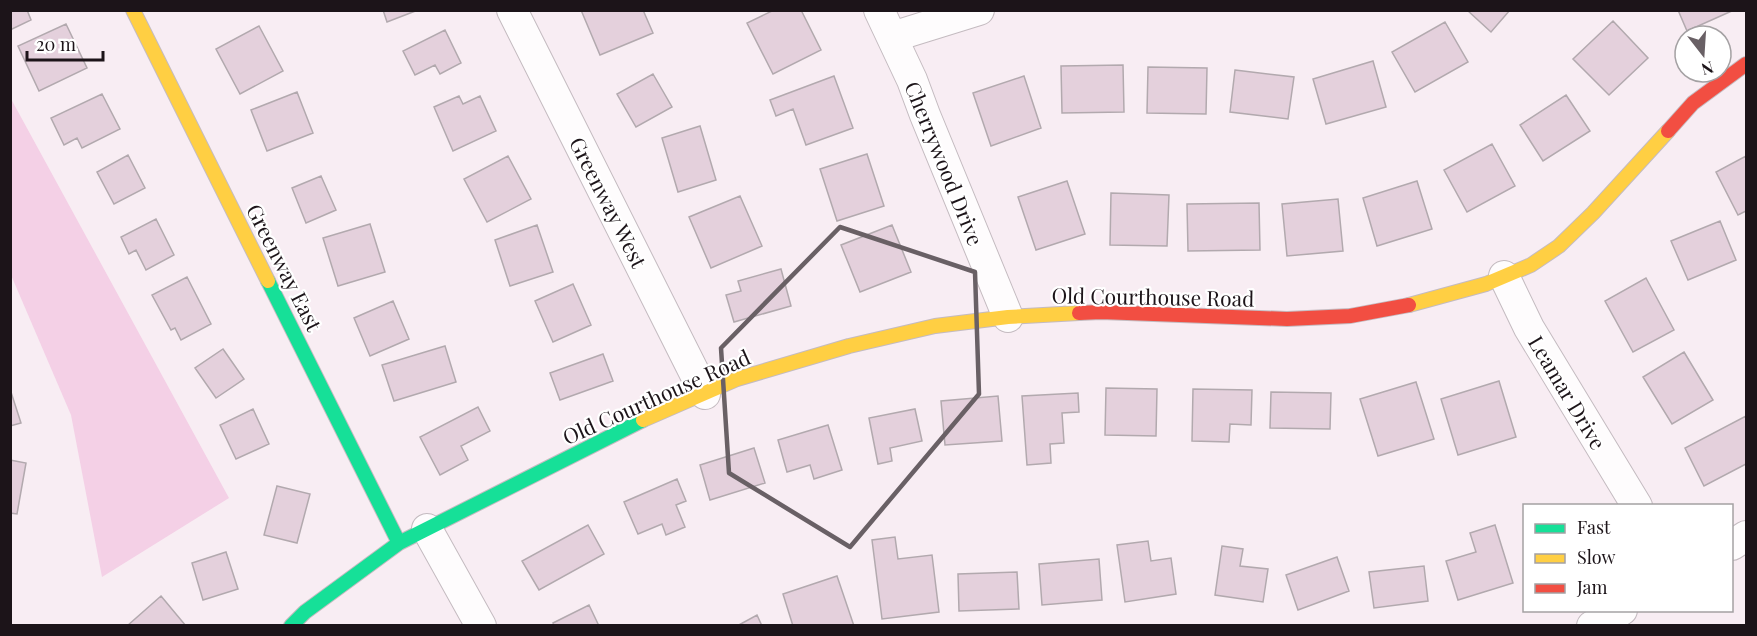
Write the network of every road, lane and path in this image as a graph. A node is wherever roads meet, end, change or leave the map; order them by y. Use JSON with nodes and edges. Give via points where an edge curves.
{"nodes":[{"id":1,"x":133,"y":10,"type":"edge"},
{"id":2,"x":512,"y":10,"type":"edge"},
{"id":3,"x":879,"y":10,"type":"edge"},
{"id":4,"x":979,"y":10,"type":"edge"},
{"id":5,"x":892,"y":37,"type":"junction"},
{"id":6,"x":1746,"y":64,"type":"edge"},
{"id":7,"x":1504,"y":276,"type":"junction"},
{"id":8,"x":1008,"y":317,"type":"junction"},
{"id":9,"x":705,"y":394,"type":"junction"},
{"id":10,"x":1636,"y":504,"type":"edge"},
{"id":11,"x":427,"y":529,"type":"junction"},
{"id":12,"x":1746,"y":536,"type":"edge"},
{"id":13,"x":399,"y":543,"type":"junction"},
{"id":14,"x":1733,"y":544,"type":"edge"},
{"id":15,"x":1618,"y":612,"type":"edge"},
{"id":16,"x":291,"y":626,"type":"edge"},
{"id":17,"x":482,"y":626,"type":"edge"},
{"id":18,"x":1592,"y":626,"type":"edge"}],
"edges":[{"from":1,"to":13,"type":"street","name":"Greenway East"},
{"from":2,"to":9,"type":"street","name":"Greenway West"},
{"from":3,"to":5,"type":"street","name":"Cherrywood Drive"},
{"from":4,"to":5,"type":"street"},
{"from":5,"to":8,"type":"street","name":"Cherrywood Drive"},
{"from":6,"to":7,"type":"street","name":"Old Courthouse Road","via":[[1693,103],[1559,246],[1531,265]]},
{"from":7,"to":8,"type":"street","name":"Old Courthouse Road","via":[[1401,308],[1350,316],[1287,319],[1101,312]]},
{"from":7,"to":10,"type":"street","name":"Leamar Drive","via":[[1529,328]]},
{"from":8,"to":9,"type":"street","name":"Old Courthouse Road","via":[[935,326],[849,346],[737,379]]},
{"from":9,"to":11,"type":"street","name":"Old Courthouse Road","via":[[630,426]]},
{"from":11,"to":13,"type":"street","name":"Old Courthouse Road"},
{"from":11,"to":17,"type":"street"},
{"from":12,"to":14,"type":"street"},
{"from":13,"to":16,"type":"street","name":"Old Courthouse Road"},
{"from":15,"to":18,"type":"street"}]}
